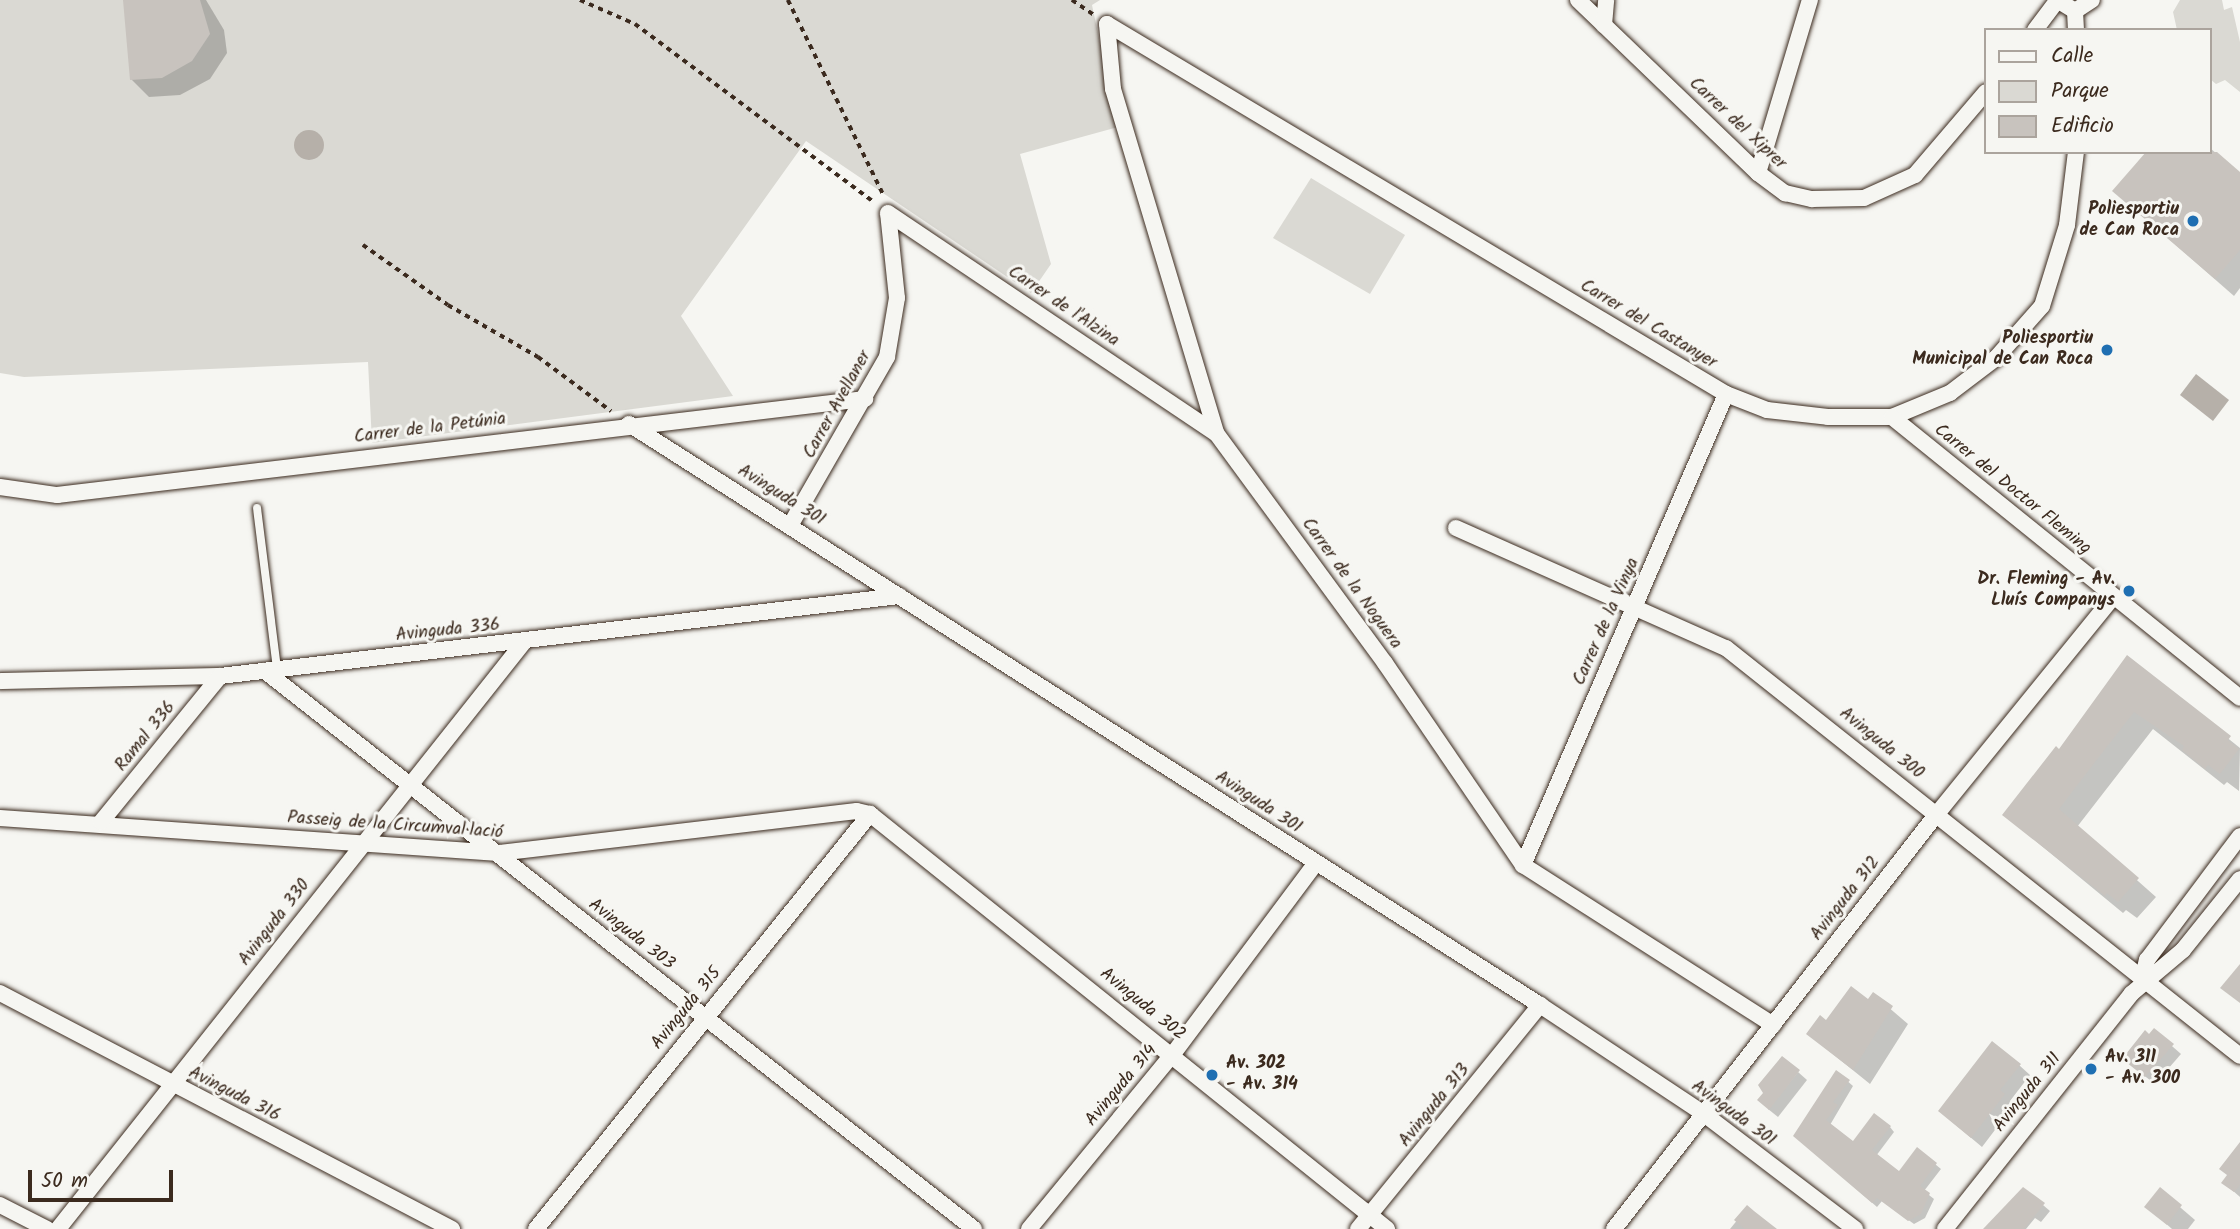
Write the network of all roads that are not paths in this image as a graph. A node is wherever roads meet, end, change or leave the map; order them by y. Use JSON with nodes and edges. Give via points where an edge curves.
{"nodes":[{"id":1,"x":1578,"y":0,"type":"edge"},
{"id":2,"x":1606,"y":0,"type":"edge"},
{"id":3,"x":1810,"y":0,"type":"edge"},
{"id":4,"x":2092,"y":0,"type":"edge"},
{"id":5,"x":2057,"y":1,"type":"edge"},
{"id":6,"x":2075,"y":11,"type":"junction"},
{"id":7,"x":1107,"y":24,"type":"joint"},
{"id":8,"x":1604,"y":25,"type":"junction"},
{"id":9,"x":2037,"y":28,"type":"edge"},
{"id":10,"x":2076,"y":28,"type":"edge"},
{"id":11,"x":1984,"y":94,"type":"edge"},
{"id":12,"x":2076,"y":154,"type":"edge"},
{"id":13,"x":1758,"y":173,"type":"junction"},
{"id":14,"x":888,"y":213,"type":"joint"},
{"id":15,"x":1726,"y":394,"type":"junction"},
{"id":16,"x":865,"y":399,"type":"junction"},
{"id":17,"x":1892,"y":417,"type":"junction"},
{"id":18,"x":629,"y":424,"type":"junction"},
{"id":19,"x":1216,"y":433,"type":"junction"},
{"id":20,"x":0,"y":487,"type":"edge"},
{"id":21,"x":257,"y":508,"type":"dead end"},
{"id":22,"x":791,"y":524,"type":"junction"},
{"id":23,"x":1456,"y":528,"type":"dead end"},
{"id":24,"x":899,"y":596,"type":"junction"},
{"id":25,"x":2113,"y":597,"type":"junction"},
{"id":26,"x":1634,"y":606,"type":"junction"},
{"id":27,"x":524,"y":642,"type":"junction"},
{"id":28,"x":271,"y":670,"type":"junction"},
{"id":29,"x":220,"y":676,"type":"junction"},
{"id":30,"x":0,"y":681,"type":"edge"},
{"id":31,"x":2240,"y":698,"type":"edge"},
{"id":32,"x":411,"y":785,"type":"junction"},
{"id":33,"x":870,"y":814,"type":"junction"},
{"id":34,"x":1936,"y":815,"type":"junction"},
{"id":35,"x":0,"y":818,"type":"edge"},
{"id":36,"x":102,"y":822,"type":"junction"},
{"id":37,"x":2240,"y":836,"type":"edge"},
{"id":38,"x":362,"y":844,"type":"junction"},
{"id":39,"x":499,"y":853,"type":"junction"},
{"id":40,"x":1316,"y":863,"type":"junction"},
{"id":41,"x":1523,"y":865,"type":"junction"},
{"id":42,"x":2240,"y":878,"type":"edge"},
{"id":43,"x":2142,"y":981,"type":"junction"},
{"id":44,"x":0,"y":993,"type":"edge"},
{"id":45,"x":1540,"y":1004,"type":"junction"},
{"id":46,"x":704,"y":1018,"type":"junction"},
{"id":47,"x":1773,"y":1025,"type":"junction"},
{"id":48,"x":1173,"y":1054,"type":"junction"},
{"id":49,"x":2240,"y":1056,"type":"edge"},
{"id":50,"x":172,"y":1084,"type":"junction"},
{"id":51,"x":1704,"y":1114,"type":"junction"},
{"id":52,"x":0,"y":1205,"type":"edge"},
{"id":53,"x":1370,"y":1215,"type":"junction"},
{"id":54,"x":47,"y":1229,"type":"edge"},
{"id":55,"x":58,"y":1229,"type":"edge"},
{"id":56,"x":452,"y":1229,"type":"edge"},
{"id":57,"x":536,"y":1229,"type":"edge"},
{"id":58,"x":974,"y":1229,"type":"edge"},
{"id":59,"x":1029,"y":1229,"type":"edge"},
{"id":60,"x":1358,"y":1229,"type":"edge"},
{"id":61,"x":1387,"y":1229,"type":"edge"},
{"id":62,"x":1614,"y":1229,"type":"edge"},
{"id":63,"x":1855,"y":1229,"type":"edge"},
{"id":64,"x":1945,"y":1229,"type":"edge"}],
"edges":[{"from":1,"to":8,"type":"street","name":"Carrer del Xiprer"},
{"from":2,"to":8,"type":"street"},
{"from":3,"to":13,"type":"street"},
{"from":4,"to":6,"type":"street"},
{"from":5,"to":6,"type":"street"},
{"from":5,"to":9,"type":"street"},
{"from":6,"to":10,"type":"street"},
{"from":7,"to":15,"type":"street","name":"Carrer del Castanyer"},
{"from":7,"to":19,"type":"street","name":"Carrer de la Noguera","via":[[1113,89]]},
{"from":8,"to":13,"type":"street","name":"Carrer del Xiprer"},
{"from":11,"to":13,"type":"street","name":"Carrer del Xiprer","via":[[1916,175],[1887,192],[1864,198],[1812,199],[1785,192]]},
{"from":12,"to":17,"type":"street","name":"Carrer del Castanyer","via":[[2067,225],[2042,306],[1996,358],[1950,393]]},
{"from":14,"to":16,"type":"street","name":"Carrer Avellaner","via":[[897,298],[887,357]]},
{"from":14,"to":19,"type":"street","name":"Carrer de l'Alzina"},
{"from":15,"to":17,"type":"street","name":"Carrer del Castanyer","via":[[1767,410],[1828,417]]},
{"from":15,"to":26,"type":"street","name":"Carrer de la Vinya"},
{"from":16,"to":18,"type":"street","name":"Carrer de la Petúnia"},
{"from":16,"to":22,"type":"street","name":"Carrer Avellaner"},
{"from":17,"to":25,"type":"street","name":"Carrer del Doctor Fleming"},
{"from":18,"to":20,"type":"street","name":"Carrer de la Petúnia","via":[[57,495]]},
{"from":18,"to":22,"type":"street","name":"Avinguda 301"},
{"from":19,"to":41,"type":"street","name":"Carrer de la Noguera","via":[[1385,663]]},
{"from":21,"to":28,"type":"lane"},
{"from":22,"to":24,"type":"street","name":"Avinguda 301"},
{"from":23,"to":26,"type":"street","name":"Avinguda 300"},
{"from":24,"to":27,"type":"street","name":"Avinguda 336"},
{"from":24,"to":40,"type":"street","name":"Avinguda 301"},
{"from":25,"to":31,"type":"street","name":"Carrer del Doctor Fleming"},
{"from":25,"to":34,"type":"street","name":"Avinguda 312"},
{"from":26,"to":34,"type":"street","name":"Avinguda 300","via":[[1726,648]]},
{"from":26,"to":41,"type":"street","name":"Carrer de la Vinya"},
{"from":27,"to":28,"type":"street","name":"Avinguda 336"},
{"from":27,"to":32,"type":"street","name":"Avinguda 330"},
{"from":28,"to":29,"type":"street","name":"Avinguda 336"},
{"from":28,"to":32,"type":"street","name":"Avinguda 303"},
{"from":29,"to":30,"type":"street","name":"Avinguda 336"},
{"from":29,"to":36,"type":"street","name":"Ramal 336"},
{"from":32,"to":38,"type":"street","name":"Avinguda 330"},
{"from":32,"to":39,"type":"street","name":"Avinguda 303"},
{"from":33,"to":39,"type":"street","name":"Passeig de la Circumval·lació","via":[[857,811]]},
{"from":33,"to":46,"type":"street","name":"Avinguda 315"},
{"from":33,"to":48,"type":"street","name":"Avinguda 302"},
{"from":34,"to":43,"type":"street","name":"Avinguda 300"},
{"from":34,"to":47,"type":"street","name":"Avinguda 312"},
{"from":35,"to":36,"type":"street","name":"Passeig de la Circumval·lació"},
{"from":36,"to":38,"type":"street","name":"Passeig de la Circumval·lació"},
{"from":37,"to":43,"type":"street","via":[[2147,960]]},
{"from":38,"to":39,"type":"street","name":"Passeig de la Circumval·lació"},
{"from":38,"to":50,"type":"street","name":"Avinguda 330"},
{"from":39,"to":46,"type":"street","name":"Avinguda 303"},
{"from":40,"to":45,"type":"street","name":"Avinguda 301"},
{"from":40,"to":48,"type":"street","name":"Avinguda 314"},
{"from":41,"to":47,"type":"street","name":"Carrer de la Noguera"},
{"from":42,"to":43,"type":"street","via":[[2183,950]]},
{"from":43,"to":49,"type":"street","name":"Avinguda 300"},
{"from":43,"to":64,"type":"street","name":"Avinguda 311"},
{"from":44,"to":50,"type":"street","name":"Avinguda 316"},
{"from":45,"to":51,"type":"street","name":"Avinguda 301"},
{"from":45,"to":53,"type":"street","name":"Avinguda 313"},
{"from":46,"to":57,"type":"street","name":"Avinguda 315"},
{"from":46,"to":58,"type":"street","name":"Avinguda 303"},
{"from":47,"to":51,"type":"street","name":"Avinguda 312"},
{"from":48,"to":53,"type":"street","name":"Avinguda 302"},
{"from":48,"to":59,"type":"street","name":"Avinguda 314"},
{"from":50,"to":55,"type":"street","name":"Avinguda 330"},
{"from":50,"to":56,"type":"street","name":"Avinguda 316"},
{"from":51,"to":62,"type":"street","name":"Avinguda 312"},
{"from":51,"to":63,"type":"street","name":"Avinguda 301"},
{"from":52,"to":54,"type":"street"},
{"from":53,"to":60,"type":"street","name":"Avinguda 313"},
{"from":53,"to":61,"type":"street","name":"Avinguda 302"}]}
